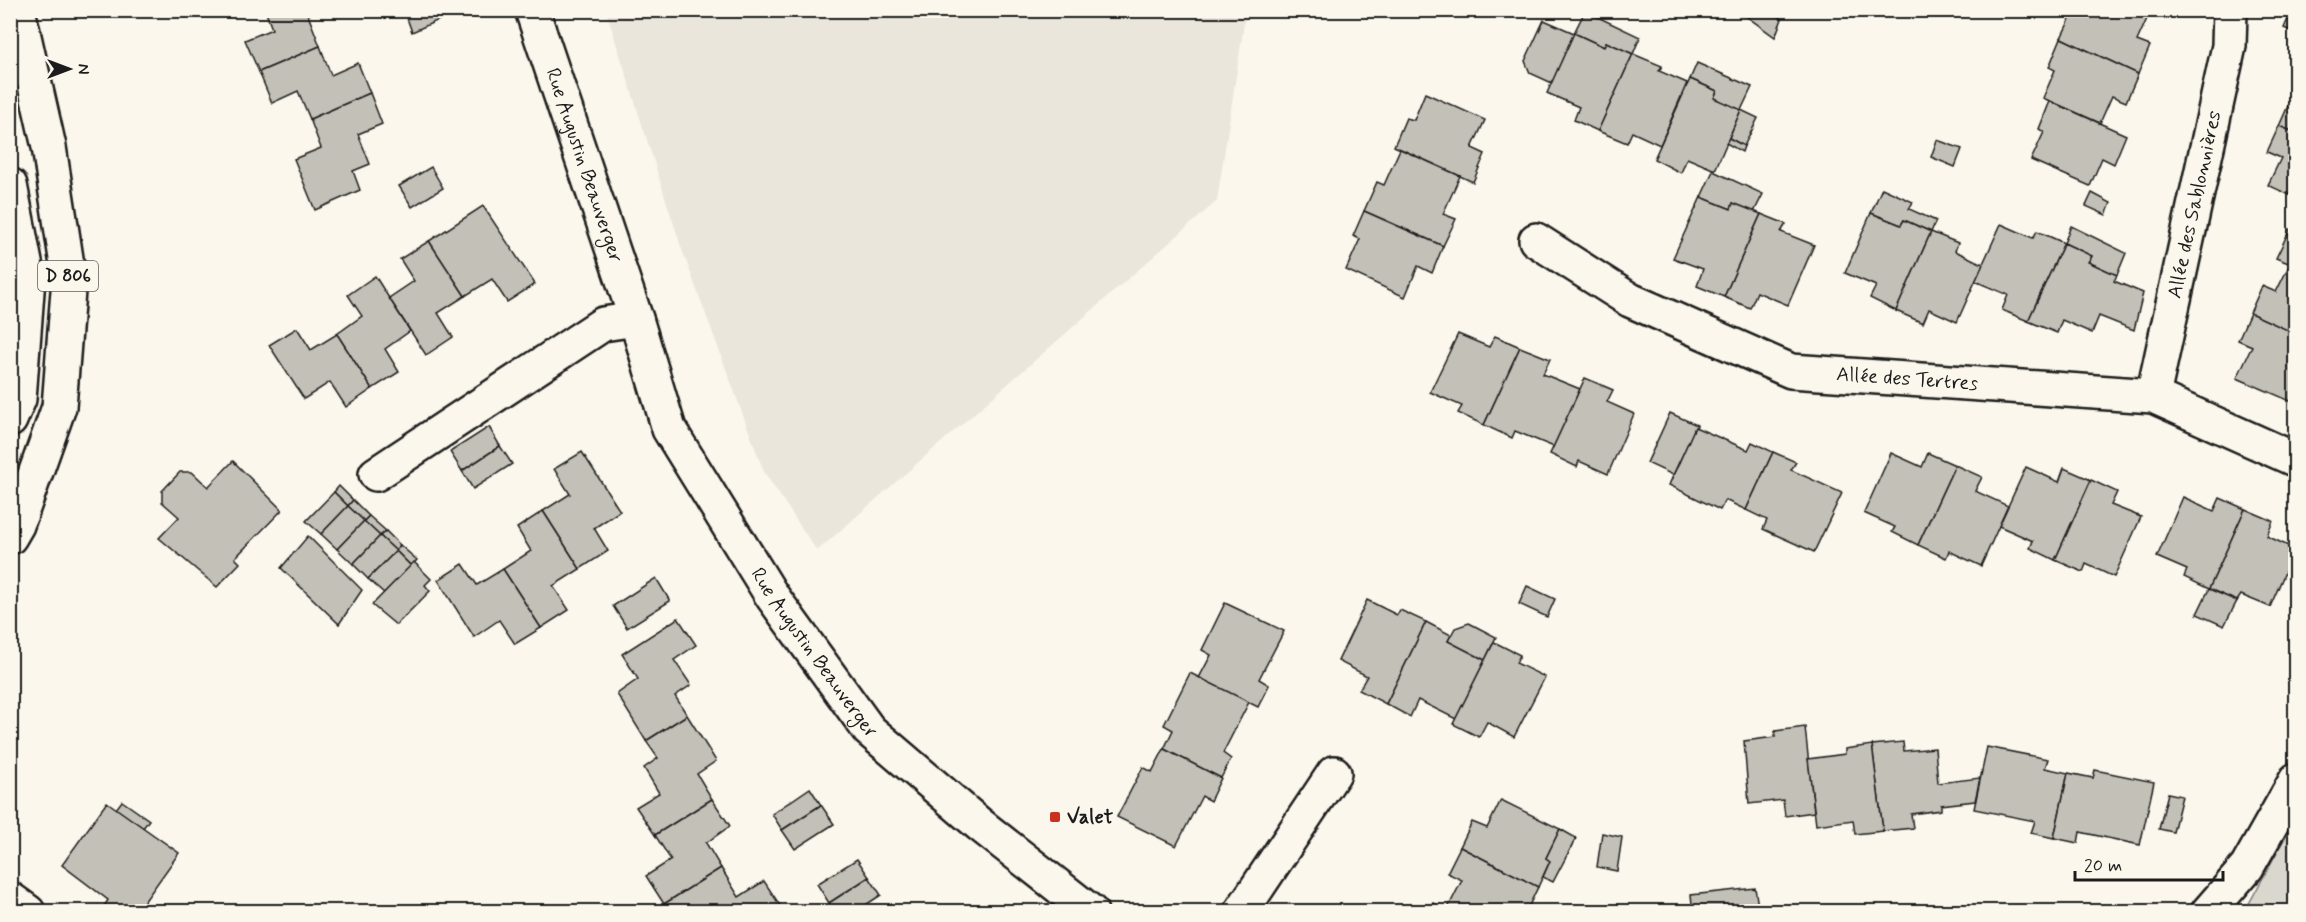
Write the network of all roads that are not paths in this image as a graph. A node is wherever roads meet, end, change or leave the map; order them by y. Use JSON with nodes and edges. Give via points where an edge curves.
{"nodes":[{"id":1,"x":18,"y":10,"type":"edge"},
{"id":2,"x":532,"y":10,"type":"edge"},
{"id":3,"x":2230,"y":10,"type":"edge"},
{"id":4,"x":10,"y":185,"type":"edge"},
{"id":5,"x":1536,"y":240,"type":"dead end"},
{"id":6,"x":636,"y":319,"type":"junction"},
{"id":7,"x":2153,"y":396,"type":"junction"},
{"id":8,"x":10,"y":420,"type":"edge"},
{"id":9,"x":2295,"y":460,"type":"edge"},
{"id":10,"x":376,"y":474,"type":"dead end"},
{"id":11,"x":10,"y":537,"type":"edge"},
{"id":12,"x":1334,"y":773,"type":"dead end"},
{"id":13,"x":2295,"y":780,"type":"edge"},
{"id":14,"x":10,"y":899,"type":"edge"},
{"id":15,"x":28,"y":912,"type":"edge"},
{"id":16,"x":1091,"y":912,"type":"edge"},
{"id":17,"x":1241,"y":912,"type":"edge"},
{"id":18,"x":2208,"y":912,"type":"edge"}],
"edges":[{"from":1,"to":11,"type":"street","number":"D 806","via":[[49,147],[69,278],[59,407]]},
{"from":2,"to":6,"type":"street","name":"Rue Augustin Beauverger"},
{"from":3,"to":7,"type":"street","name":"Allée des Sablonnières","via":[[2229,46]]},
{"from":4,"to":8,"type":"street","number":"D 806","via":[[28,278],[18,399]]},
{"from":5,"to":7,"type":"street","name":"Allée des Tertres","via":[[1630,300],[1791,371]]},
{"from":6,"to":10,"type":"street","via":[[603,324]]},
{"from":6,"to":16,"type":"street","name":"Rue Augustin Beauverger","via":[[669,429],[772,596],[869,730]]},
{"from":7,"to":9,"type":"street","name":"Allée des Tertres"},
{"from":12,"to":17,"type":"street"},
{"from":13,"to":18,"type":"street","via":[[2247,867]]},
{"from":14,"to":15,"type":"street"}]}
